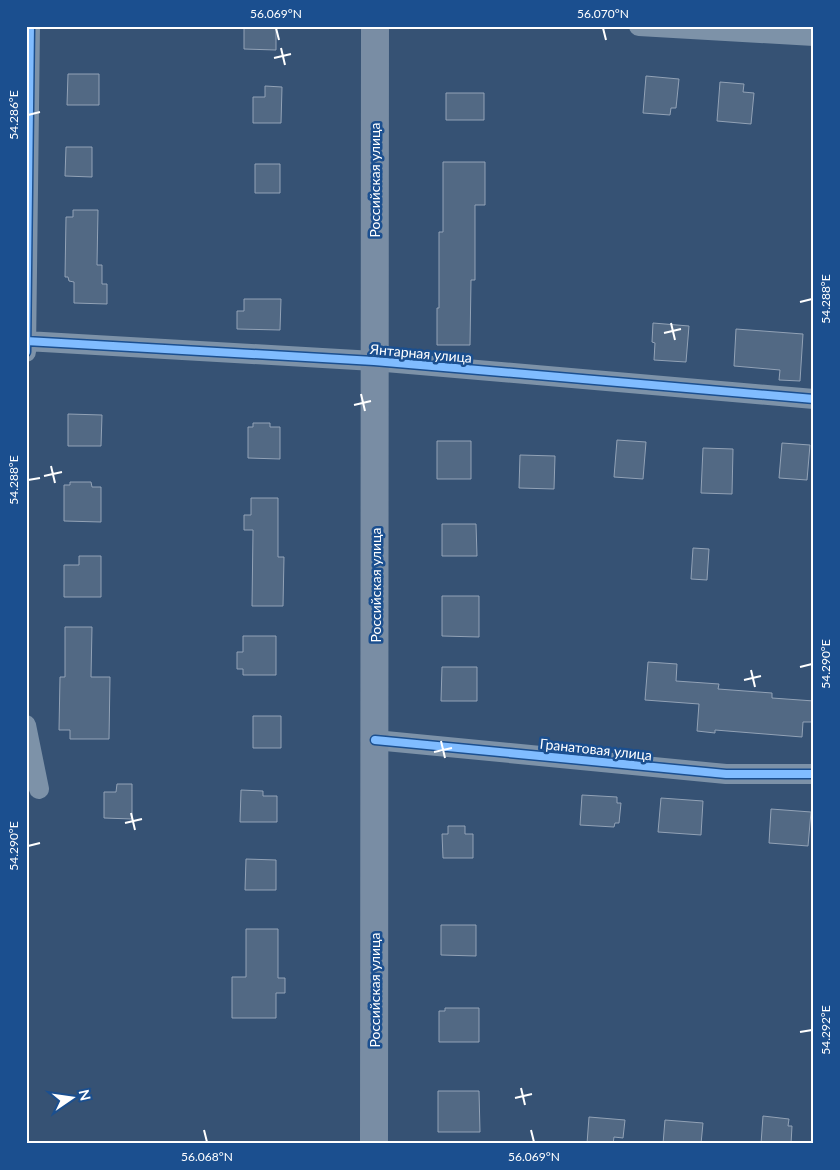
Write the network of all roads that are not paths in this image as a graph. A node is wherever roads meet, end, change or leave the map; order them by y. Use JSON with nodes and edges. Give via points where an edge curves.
{"nodes":[{"id":1,"x":30,"y":26,"type":"edge"},
{"id":2,"x":375,"y":26,"type":"edge"},
{"id":3,"x":639,"y":26,"type":"edge"},
{"id":4,"x":814,"y":36,"type":"edge"},
{"id":5,"x":26,"y":341,"type":"edge"},
{"id":6,"x":26,"y":352,"type":"edge"},
{"id":7,"x":374,"y":361,"type":"junction"},
{"id":8,"x":814,"y":399,"type":"edge"},
{"id":9,"x":26,"y":725,"type":"edge"},
{"id":10,"x":375,"y":740,"type":"junction"},
{"id":11,"x":814,"y":774,"type":"edge"},
{"id":12,"x":39,"y":789,"type":"dead end"},
{"id":13,"x":374,"y":1144,"type":"edge"}],
"edges":[{"from":1,"to":5,"type":"street"},
{"from":2,"to":7,"type":"main road","name":"Российская улица"},
{"from":3,"to":4,"type":"street"},
{"from":5,"to":6,"type":"street"},
{"from":5,"to":7,"type":"street","name":"Янтарная улица"},
{"from":7,"to":8,"type":"street","name":"Янтарная улица"},
{"from":7,"to":10,"type":"main road","name":"Российская улица"},
{"from":9,"to":12,"type":"street"},
{"from":10,"to":11,"type":"street","name":"Гранатовая улица","via":[[726,774]]},
{"from":10,"to":13,"type":"main road","name":"Российская улица"}]}
